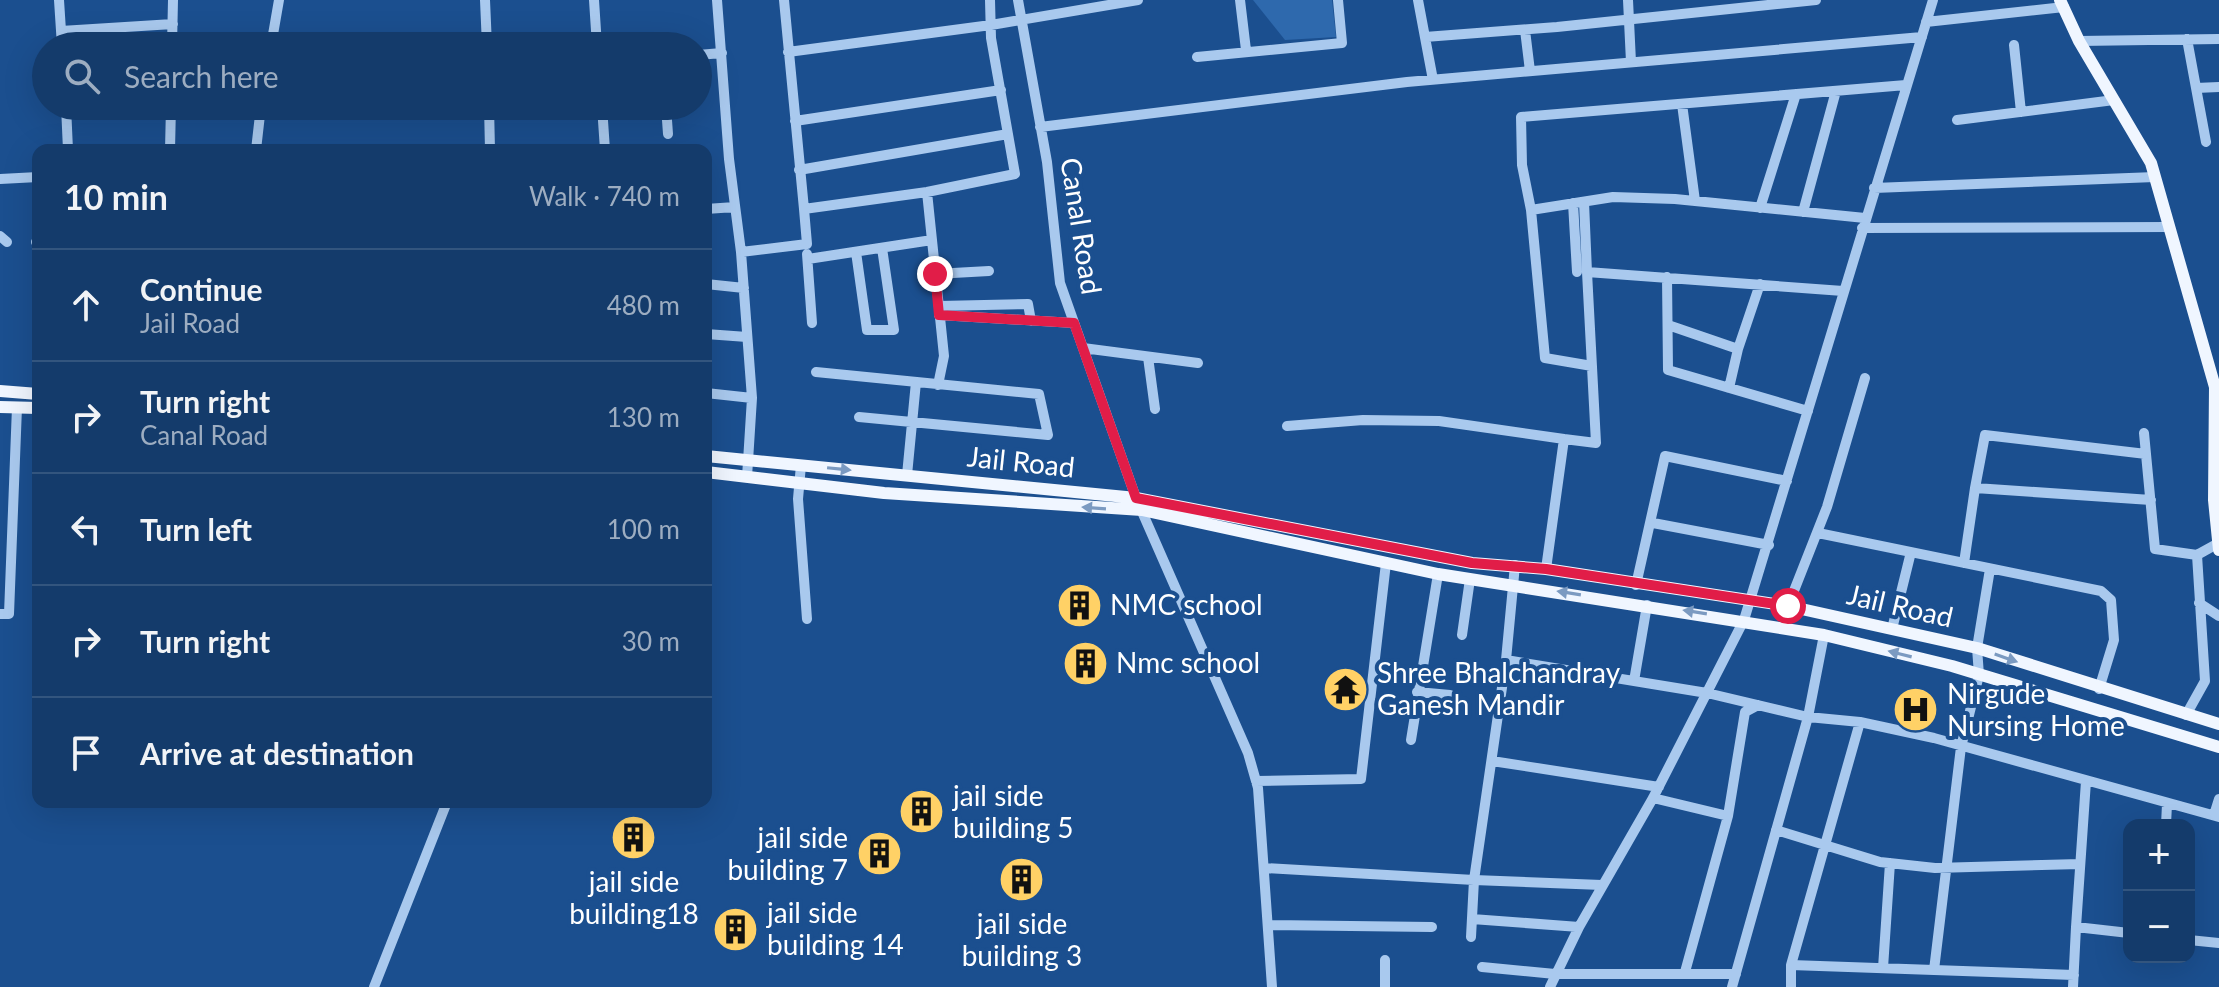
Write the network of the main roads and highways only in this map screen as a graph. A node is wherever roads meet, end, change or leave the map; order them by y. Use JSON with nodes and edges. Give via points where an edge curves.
{"nodes":[{"id":1,"x":2062,"y":4,"type":"edge"},
{"id":2,"x":0,"y":391,"type":"edge"},
{"id":3,"x":32,"y":394,"type":"edge"},
{"id":4,"x":2217,"y":406,"type":"edge"},
{"id":5,"x":0,"y":407,"type":"edge"},
{"id":6,"x":32,"y":408,"type":"edge"},
{"id":7,"x":712,"y":457,"type":"edge"},
{"id":8,"x":2217,"y":470,"type":"edge"},
{"id":9,"x":712,"y":473,"type":"edge"},
{"id":10,"x":1139,"y":504,"type":"junction"},
{"id":11,"x":2217,"y":527,"type":"edge"},
{"id":12,"x":2218,"y":547,"type":"edge"},
{"id":13,"x":2219,"y":724,"type":"edge"},
{"id":14,"x":2219,"y":747,"type":"edge"}],
"edges":[{"from":1,"to":4,"type":"main road","via":[[2151,163]]},
{"from":2,"to":3,"type":"main road"},
{"from":4,"to":8,"type":"main road"},
{"from":5,"to":6,"type":"main road"},
{"from":7,"to":10,"type":"main road","name":"Jail Road","one_way":true},
{"from":8,"to":11,"type":"main road"},
{"from":10,"to":9,"type":"main road","one_way":true,"via":[[799,484]]},
{"from":10,"to":13,"type":"main road","name":"Jail Road","one_way":true,"via":[[1472,563],[1546,569],[1788,606],[1977,648]]},
{"from":14,"to":10,"type":"main road","one_way":true,"via":[[1824,635],[1438,574]]},
{"from":11,"to":12,"type":"main road"}]}
